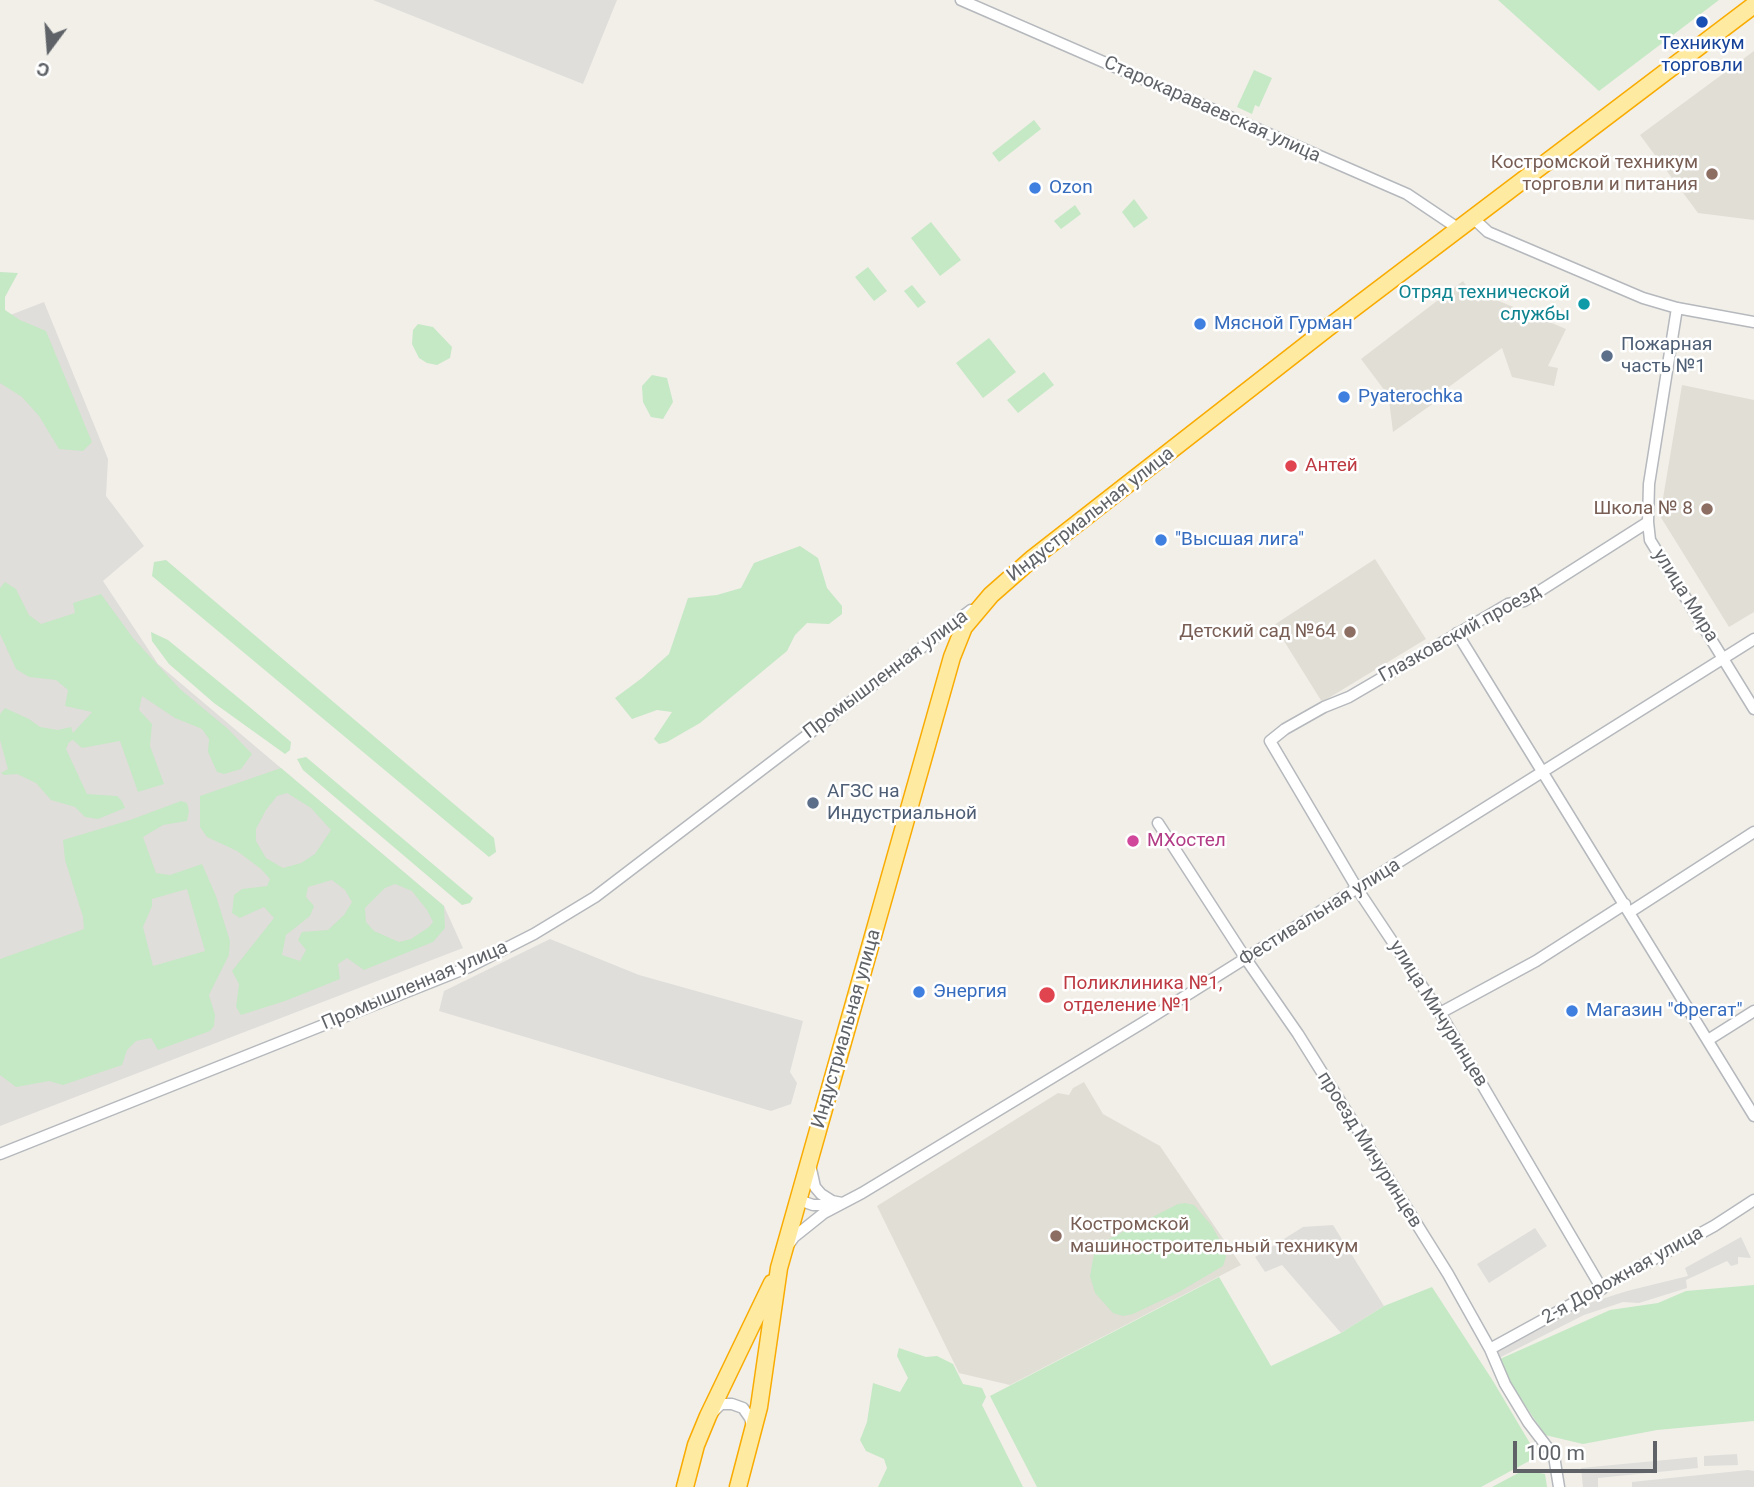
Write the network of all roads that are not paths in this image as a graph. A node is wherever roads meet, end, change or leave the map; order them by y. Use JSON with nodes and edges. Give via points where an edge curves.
{"nodes":[{"id":1,"x":961,"y":0,"type":"edge"},
{"id":2,"x":1754,"y":5,"type":"edge"},
{"id":3,"x":1473,"y":218,"type":"junction"},
{"id":4,"x":1459,"y":229,"type":"junction"},
{"id":5,"x":1677,"y":308,"type":"junction"},
{"id":6,"x":1754,"y":322,"type":"edge"},
{"id":7,"x":1648,"y":522,"type":"junction"},
{"id":8,"x":991,"y":595,"type":"junction"},
{"id":9,"x":1457,"y":633,"type":"junction"},
{"id":10,"x":1754,"y":639,"type":"edge"},
{"id":11,"x":1722,"y":657,"type":"junction"},
{"id":12,"x":1754,"y":709,"type":"edge"},
{"id":13,"x":1270,"y":741,"type":"joint"},
{"id":14,"x":1544,"y":771,"type":"junction"},
{"id":15,"x":1158,"y":823,"type":"dead end"},
{"id":16,"x":1754,"y":832,"type":"edge"},
{"id":17,"x":1358,"y":890,"type":"junction"},
{"id":18,"x":1627,"y":908,"type":"junction"},
{"id":19,"x":1246,"y":959,"type":"junction"},
{"id":20,"x":1754,"y":1011,"type":"edge"},
{"id":21,"x":1440,"y":1013,"type":"junction"},
{"id":22,"x":1707,"y":1040,"type":"junction"},
{"id":23,"x":1754,"y":1116,"type":"edge"},
{"id":24,"x":0,"y":1154,"type":"edge"},
{"id":25,"x":811,"y":1159,"type":"junction"},
{"id":26,"x":799,"y":1200,"type":"junction"},
{"id":27,"x":1754,"y":1200,"type":"edge"},
{"id":28,"x":843,"y":1203,"type":"junction"},
{"id":29,"x":781,"y":1261,"type":"junction"},
{"id":30,"x":1602,"y":1289,"type":"junction"},
{"id":31,"x":1490,"y":1349,"type":"junction"},
{"id":32,"x":708,"y":1416,"type":"junction"},
{"id":33,"x":753,"y":1434,"type":"junction"},
{"id":34,"x":685,"y":1487,"type":"edge"},
{"id":35,"x":738,"y":1487,"type":"edge"},
{"id":36,"x":1559,"y":1487,"type":"edge"}],
"edges":[{"from":1,"to":4,"type":"street","name":"Старокараваевская улица","via":[[1406,194]]},
{"from":2,"to":3,"type":"highway","name":"Индустриальная улица"},
{"from":3,"to":4,"type":"highway","name":"Индустриальная улица"},
{"from":3,"to":5,"type":"street","via":[[1488,232]]},
{"from":4,"to":8,"type":"highway","name":"Индустриальная улица"},
{"from":5,"to":6,"type":"street"},
{"from":5,"to":7,"type":"street","name":"улица Мира","via":[[1649,484]]},
{"from":7,"to":9,"type":"street","name":"Глазковский проезд","via":[[1524,601],[1508,604]]},
{"from":7,"to":11,"type":"street","name":"улица Мира","via":[[1650,540]]},
{"from":8,"to":24,"type":"street","name":"Промышленная улица","via":[[595,897],[534,934],[469,967]]},
{"from":8,"to":25,"type":"highway","name":"Индустриальная улица","via":[[964,627],[952,657]]},
{"from":9,"to":13,"type":"street","name":"Глазковский проезд"},
{"from":9,"to":14,"type":"street"},
{"from":10,"to":11,"type":"street","name":"Фестивальная улица"},
{"from":11,"to":12,"type":"street","name":"улица Мира"},
{"from":11,"to":14,"type":"street","name":"Фестивальная улица"},
{"from":13,"to":17,"type":"street","name":"улица Мичуринцев"},
{"from":14,"to":17,"type":"street","name":"Фестивальная улица"},
{"from":14,"to":18,"type":"street"},
{"from":15,"to":19,"type":"street","name":"проезд Мичуринцев"},
{"from":16,"to":18,"type":"street"},
{"from":17,"to":19,"type":"street","name":"Фестивальная улица"},
{"from":17,"to":21,"type":"street","name":"улица Мичуринцев"},
{"from":18,"to":21,"type":"street"},
{"from":18,"to":22,"type":"street"},
{"from":19,"to":28,"type":"street","name":"Фестивальная улица"},
{"from":19,"to":31,"type":"street","name":"проезд Мичуринцев","via":[[1448,1274]]},
{"from":20,"to":22,"type":"street"},
{"from":21,"to":30,"type":"street","name":"улица Мичуринцев"},
{"from":22,"to":23,"type":"street"},
{"from":25,"to":26,"type":"highway","name":"Индустриальная улица"},
{"from":25,"to":28,"type":"street","via":[[815,1187],[832,1201]]},
{"from":26,"to":28,"type":"street","via":[[813,1205]]},
{"from":26,"to":29,"type":"highway","name":"Индустриальная улица"},
{"from":27,"to":30,"type":"street","name":"2-я Дорожная улица"},
{"from":28,"to":29,"type":"street","name":"Фестивальная улица","via":[[794,1237]]},
{"from":29,"to":32,"type":"highway","name":"Индустриальная улица"},
{"from":29,"to":33,"type":"highway","name":"Индустриальная улица"},
{"from":30,"to":31,"type":"street","name":"2-я Дорожная улица"},
{"from":31,"to":36,"type":"street","name":"проезд Мичуринцев","via":[[1505,1384],[1553,1456]]},
{"from":32,"to":33,"type":"street","via":[[721,1404],[743,1408]]},
{"from":32,"to":34,"type":"highway","name":"Индустриальная улица"},
{"from":33,"to":35,"type":"highway","name":"Индустриальная улица"}]}
